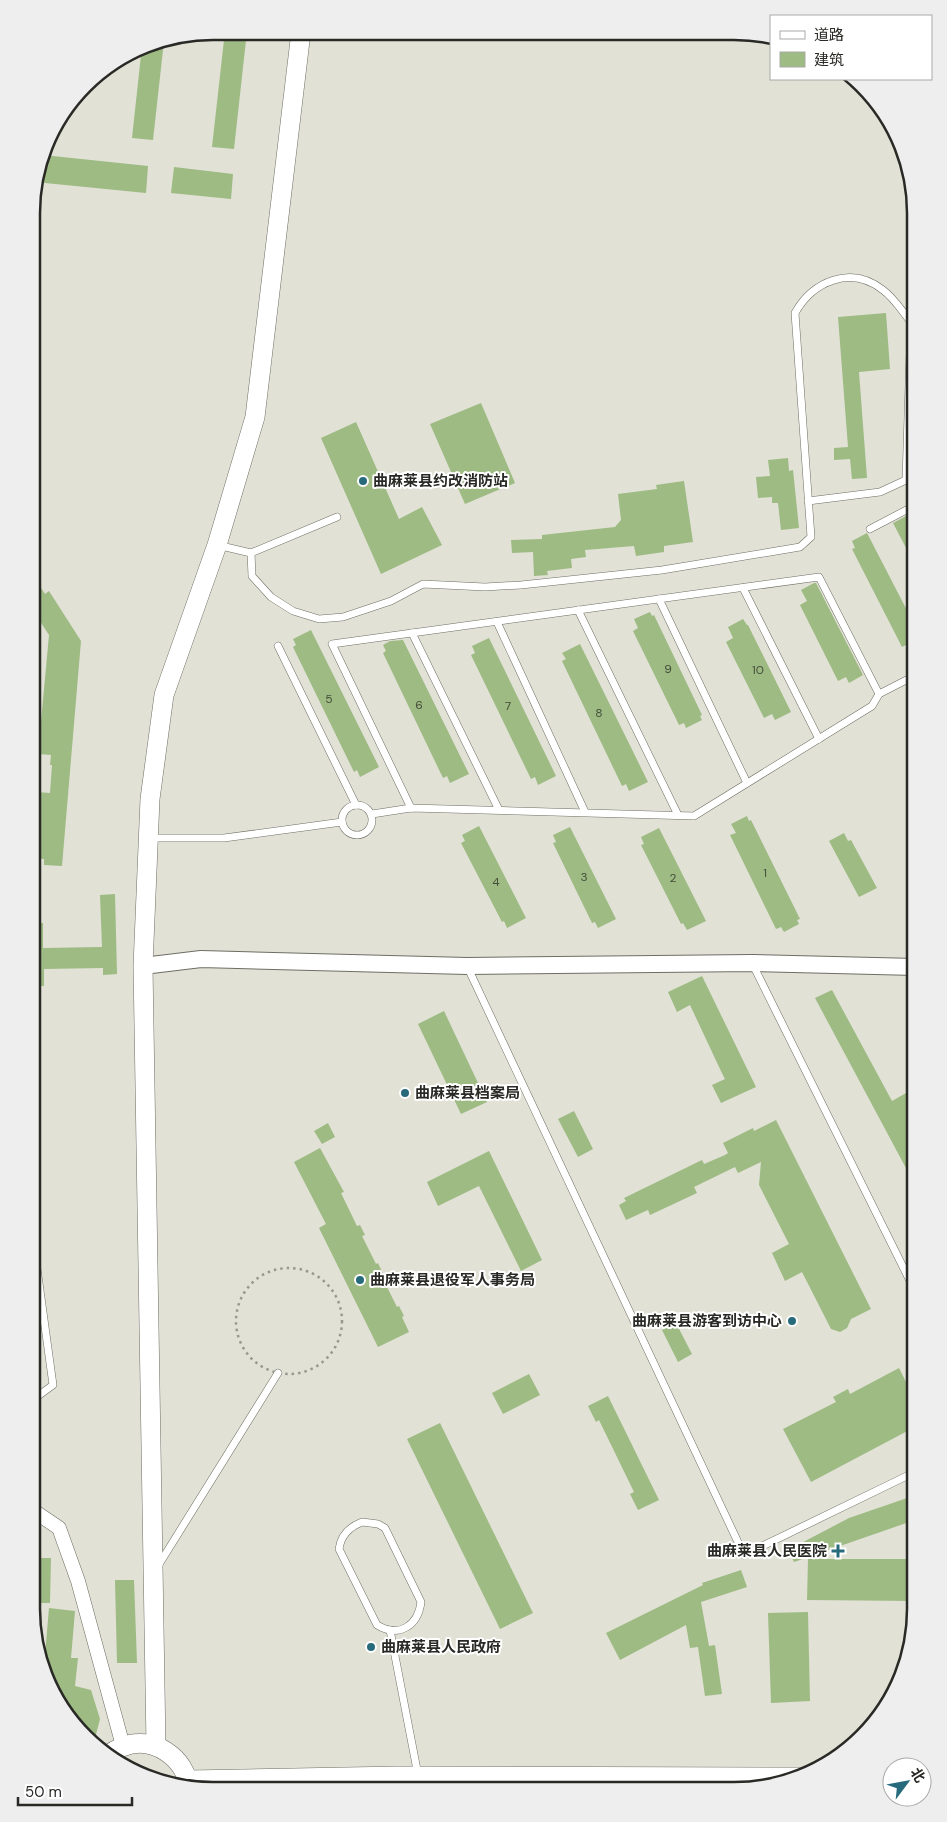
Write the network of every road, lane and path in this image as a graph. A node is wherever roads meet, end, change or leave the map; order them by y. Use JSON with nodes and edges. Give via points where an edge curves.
{"nodes":[{"id":1,"x":300,"y":40,"type":"edge"},
{"id":2,"x":907,"y":316,"type":"edge"},
{"id":3,"x":907,"y":457,"type":"edge"},
{"id":4,"x":906,"y":480,"type":"joint"},
{"id":5,"x":808,"y":502,"type":"junction"},
{"id":6,"x":907,"y":510,"type":"edge"},
{"id":7,"x":337,"y":517,"type":"dead end"},
{"id":8,"x":870,"y":529,"type":"dead end"},
{"id":9,"x":217,"y":545,"type":"junction"},
{"id":10,"x":251,"y":553,"type":"junction"},
{"id":11,"x":743,"y":588,"type":"junction"},
{"id":12,"x":659,"y":599,"type":"junction"},
{"id":13,"x":578,"y":610,"type":"junction"},
{"id":14,"x":497,"y":622,"type":"junction"},
{"id":15,"x":412,"y":633,"type":"junction"},
{"id":16,"x":278,"y":646,"type":"dead end"},
{"id":17,"x":907,"y":680,"type":"edge"},
{"id":18,"x":879,"y":694,"type":"junction"},
{"id":19,"x":819,"y":739,"type":"junction"},
{"id":20,"x":746,"y":783,"type":"junction"},
{"id":21,"x":356,"y":805,"type":"junction"},
{"id":22,"x":411,"y":808,"type":"junction"},
{"id":23,"x":498,"y":810,"type":"junction"},
{"id":24,"x":585,"y":812,"type":"junction"},
{"id":25,"x":372,"y":814,"type":"junction"},
{"id":26,"x":678,"y":815,"type":"junction"},
{"id":27,"x":342,"y":822,"type":"junction"},
{"id":28,"x":148,"y":838,"type":"junction"},
{"id":29,"x":752,"y":964,"type":"junction"},
{"id":30,"x":143,"y":966,"type":"junction"},
{"id":31,"x":467,"y":966,"type":"junction"},
{"id":32,"x":907,"y":967,"type":"edge"},
{"id":33,"x":907,"y":1275,"type":"edge"},
{"id":34,"x":40,"y":1290,"type":"edge"},
{"id":35,"x":278,"y":1374,"type":"junction"},
{"id":36,"x":40,"y":1396,"type":"edge"},
{"id":37,"x":907,"y":1476,"type":"edge"},
{"id":38,"x":40,"y":1515,"type":"edge"},
{"id":39,"x":153,"y":1574,"type":"junction"},
{"id":40,"x":390,"y":1630,"type":"junction"},
{"id":41,"x":156,"y":1746,"type":"junction"},
{"id":42,"x":115,"y":1750,"type":"edge"},
{"id":43,"x":398,"y":1776,"type":"junction"},
{"id":44,"x":418,"y":1776,"type":"junction"},
{"id":45,"x":778,"y":1776,"type":"edge"},
{"id":46,"x":187,"y":1780,"type":"edge"},
{"id":47,"x":259,"y":1782,"type":"edge"},
{"id":48,"x":393,"y":1782,"type":"edge"}],
"edges":[{"from":1,"to":9,"type":"main road","via":[[255,417]]},
{"from":2,"to":5,"type":"lane","via":[[876,285],[857,279],[828,282],[812,291],[800,305],[796,313]]},
{"from":3,"to":4,"type":"lane"},
{"from":4,"to":5,"type":"lane","via":[[880,492]]},
{"from":5,"to":10,"type":"lane","via":[[811,537],[800,547],[662,570],[521,585],[423,584],[391,601],[343,617],[319,619],[306,616],[271,597],[252,576]]},
{"from":6,"to":8,"type":"lane"},
{"from":7,"to":10,"type":"lane"},
{"from":9,"to":10,"type":"lane"},
{"from":9,"to":28,"type":"main road","via":[[164,694]]},
{"from":11,"to":12,"type":"lane"},
{"from":11,"to":18,"type":"lane","via":[[819,577]]},
{"from":11,"to":19,"type":"lane"},
{"from":12,"to":13,"type":"lane"},
{"from":12,"to":20,"type":"lane"},
{"from":13,"to":14,"type":"lane"},
{"from":13,"to":26,"type":"lane"},
{"from":14,"to":15,"type":"lane"},
{"from":14,"to":24,"type":"lane"},
{"from":15,"to":22,"type":"lane","via":[[332,644]]},
{"from":15,"to":23,"type":"lane"},
{"from":16,"to":21,"type":"lane"},
{"from":17,"to":18,"type":"lane"},
{"from":18,"to":19,"type":"lane","via":[[872,706]]},
{"from":19,"to":20,"type":"lane"},
{"from":20,"to":26,"type":"lane","via":[[694,816]]},
{"from":21,"to":25,"type":"lane","via":[[363,806]]},
{"from":21,"to":27,"type":"lane","via":[[346,809]]},
{"from":22,"to":23,"type":"lane"},
{"from":22,"to":25,"type":"lane"},
{"from":23,"to":24,"type":"lane"},
{"from":24,"to":26,"type":"lane"},
{"from":25,"to":27,"type":"lane","via":[[372,826],[363,834],[352,834]]},
{"from":27,"to":28,"type":"lane","via":[[224,838]]},
{"from":28,"to":30,"type":"main road"},
{"from":29,"to":31,"type":"street"},
{"from":29,"to":32,"type":"street"},
{"from":29,"to":33,"type":"lane"},
{"from":30,"to":31,"type":"street","via":[[201,959]]},
{"from":30,"to":39,"type":"main road"},
{"from":31,"to":37,"type":"lane","via":[[744,1555]]},
{"from":34,"to":36,"type":"lane","via":[[53,1385]]},
{"from":35,"to":35,"type":"path","via":[[301,1374],[321,1364],[336,1348],[342,1327],[340,1305],[329,1286],[316,1275],[300,1269],[268,1272],[250,1286],[238,1305],[236,1327],[244,1348],[258,1364]]},
{"from":35,"to":39,"type":"lane"},
{"from":38,"to":42,"type":"street","via":[[59,1528],[78,1581]]},
{"from":39,"to":41,"type":"main road"},
{"from":40,"to":40,"type":"lane","via":[[412,1624],[422,1602],[385,1528],[362,1522],[348,1529],[339,1549],[377,1625]]},
{"from":40,"to":44,"type":"lane"},
{"from":41,"to":42,"type":"main road","via":[[139,1743]]},
{"from":41,"to":46,"type":"main road","via":[[170,1753],[182,1765]]},
{"from":43,"to":44,"type":"main road"},
{"from":43,"to":47,"type":"main road"},
{"from":43,"to":48,"type":"main road"},
{"from":44,"to":45,"type":"main road"}]}
